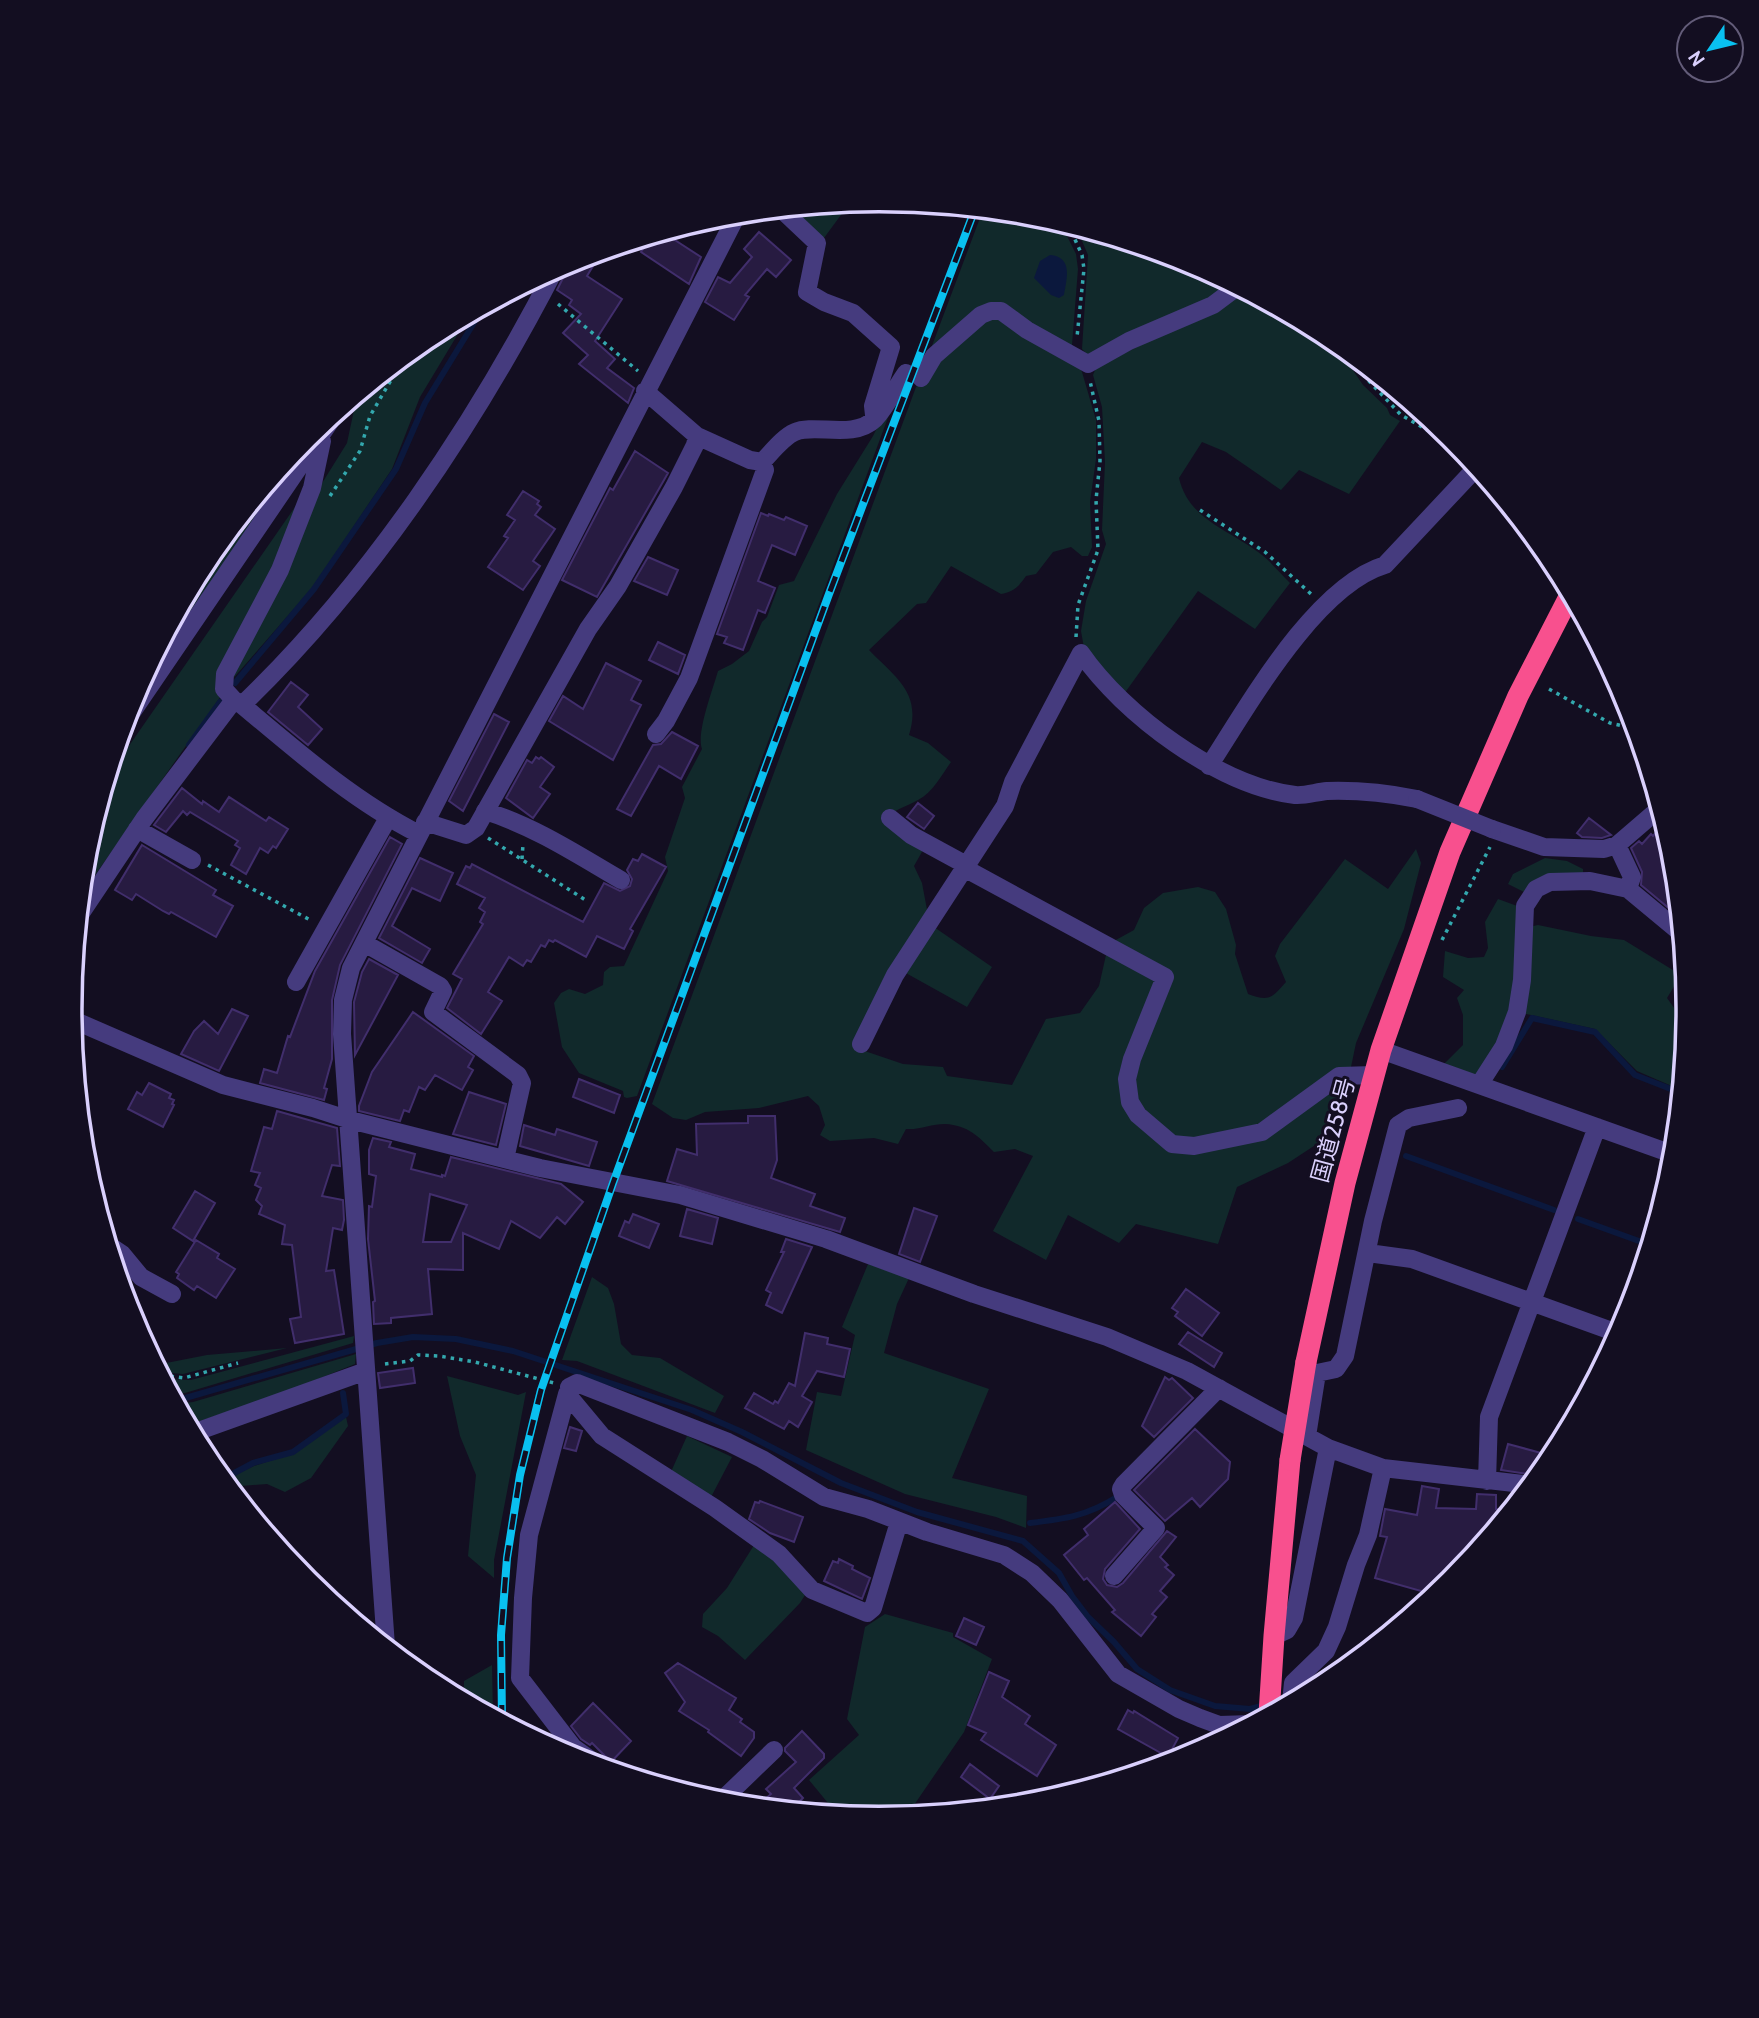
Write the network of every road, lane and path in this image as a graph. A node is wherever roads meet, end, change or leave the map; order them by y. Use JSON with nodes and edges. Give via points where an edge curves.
{"nodes":[{"id":1,"x":790,"y":217,"type":"edge"},
{"id":2,"x":732,"y":226,"type":"edge"},
{"id":3,"x":1073,"y":236,"type":"edge"},
{"id":4,"x":547,"y":285,"type":"edge"},
{"id":5,"x":543,"y":292,"type":"junction"},
{"id":6,"x":1229,"y":293,"type":"edge"},
{"id":7,"x":1082,"y":360,"type":"junction"},
{"id":8,"x":1365,"y":376,"type":"edge"},
{"id":9,"x":393,"y":377,"type":"edge"},
{"id":10,"x":648,"y":386,"type":"junction"},
{"id":11,"x":875,"y":418,"type":"junction"},
{"id":12,"x":1426,"y":429,"type":"edge"},
{"id":13,"x":697,"y":436,"type":"junction"},
{"id":14,"x":323,"y":439,"type":"edge"},
{"id":15,"x":315,"y":446,"type":"edge"},
{"id":16,"x":762,"y":462,"type":"junction"},
{"id":17,"x":1470,"y":474,"type":"edge"},
{"id":18,"x":324,"y":505,"type":"dead end"},
{"id":19,"x":1200,"y":510,"type":"dead end"},
{"id":20,"x":1566,"y":603,"type":"edge"},
{"id":21,"x":1323,"y":605,"type":"junction"},
{"id":22,"x":1081,"y":653,"type":"junction"},
{"id":23,"x":152,"y":683,"type":"edge"},
{"id":24,"x":1549,"y":689,"type":"dead end"},
{"id":25,"x":238,"y":702,"type":"junction"},
{"id":26,"x":1624,"y":726,"type":"edge"},
{"id":27,"x":656,"y":734,"type":"dead end"},
{"id":28,"x":1209,"y":766,"type":"junction"},
{"id":29,"x":485,"y":811,"type":"junction"},
{"id":30,"x":1653,"y":814,"type":"edge"},
{"id":31,"x":388,"y":818,"type":"junction"},
{"id":32,"x":890,"y":818,"type":"dead end"},
{"id":33,"x":422,"y":828,"type":"junction"},
{"id":34,"x":476,"y":828,"type":"junction"},
{"id":35,"x":137,"y":829,"type":"junction"},
{"id":36,"x":1497,"y":831,"type":"junction"},
{"id":37,"x":1617,"y":845,"type":"junction"},
{"id":38,"x":192,"y":860,"type":"joint"},
{"id":39,"x":967,"y":867,"type":"junction"},
{"id":40,"x":621,"y":880,"type":"dead end"},
{"id":41,"x":1628,"y":889,"type":"junction"},
{"id":42,"x":90,"y":900,"type":"edge"},
{"id":43,"x":587,"y":901,"type":"dead end"},
{"id":44,"x":1672,"y":926,"type":"edge"},
{"id":45,"x":326,"y":929,"type":"junction"},
{"id":46,"x":364,"y":943,"type":"junction"},
{"id":47,"x":1437,"y":951,"type":"dead end"},
{"id":48,"x":296,"y":982,"type":"dead end"},
{"id":49,"x":83,"y":1024,"type":"edge"},
{"id":50,"x":861,"y":1044,"type":"dead end"},
{"id":51,"x":1381,"y":1049,"type":"junction"},
{"id":52,"x":1374,"y":1075,"type":"junction"},
{"id":53,"x":1479,"y":1085,"type":"junction"},
{"id":54,"x":1458,"y":1108,"type":"dead end"},
{"id":55,"x":350,"y":1121,"type":"junction"},
{"id":56,"x":1597,"y":1127,"type":"junction"},
{"id":57,"x":1663,"y":1151,"type":"edge"},
{"id":58,"x":506,"y":1159,"type":"junction"},
{"id":59,"x":1368,"y":1253,"type":"junction"},
{"id":60,"x":121,"y":1254,"type":"edge"},
{"id":61,"x":172,"y":1294,"type":"dead end"},
{"id":62,"x":1532,"y":1302,"type":"junction"},
{"id":63,"x":1609,"y":1330,"type":"edge"},
{"id":64,"x":238,"y":1363,"type":"dead end"},
{"id":65,"x":366,"y":1366,"type":"junction"},
{"id":66,"x":172,"y":1376,"type":"edge"},
{"id":67,"x":569,"y":1387,"type":"joint"},
{"id":68,"x":1219,"y":1388,"type":"junction"},
{"id":69,"x":203,"y":1429,"type":"edge"},
{"id":70,"x":1307,"y":1437,"type":"junction"},
{"id":71,"x":1328,"y":1448,"type":"junction"},
{"id":72,"x":1383,"y":1468,"type":"junction"},
{"id":73,"x":1487,"y":1481,"type":"junction"},
{"id":74,"x":1519,"y":1484,"type":"edge"},
{"id":75,"x":899,"y":1522,"type":"junction"},
{"id":76,"x":1114,"y":1576,"type":"dead end"},
{"id":77,"x":385,"y":1635,"type":"edge"},
{"id":78,"x":1274,"y":1636,"type":"junction"},
{"id":79,"x":1292,"y":1690,"type":"edge"},
{"id":80,"x":1269,"y":1704,"type":"edge"},
{"id":81,"x":1218,"y":1730,"type":"edge"},
{"id":82,"x":570,"y":1744,"type":"edge"},
{"id":83,"x":774,"y":1750,"type":"dead end"},
{"id":84,"x":730,"y":1792,"type":"edge"}],
"edges":[{"from":1,"to":11,"type":"street","via":[[817,243],[807,292],[853,313],[891,347],[873,406]]},
{"from":2,"to":10,"type":"street"},
{"from":3,"to":7,"type":"path","via":[[1084,269]]},
{"from":4,"to":5,"type":"street"},
{"from":5,"to":10,"type":"path"},
{"from":5,"to":25,"type":"street","via":[[480,404],[391,535],[298,650]]},
{"from":6,"to":7,"type":"street","via":[[1213,305]]},
{"from":7,"to":11,"type":"street","via":[[1001,311],[991,311],[934,356]]},
{"from":7,"to":22,"type":"path","via":[[1100,421],[1100,461],[1097,550],[1075,628]]},
{"from":8,"to":12,"type":"path","via":[[1401,415]]},
{"from":9,"to":18,"type":"path","via":[[370,416],[360,451]]},
{"from":10,"to":13,"type":"street"},
{"from":10,"to":33,"type":"street"},
{"from":11,"to":16,"type":"street","via":[[835,432],[793,432]]},
{"from":13,"to":16,"type":"street"},
{"from":13,"to":29,"type":"street","via":[[674,487]]},
{"from":14,"to":25,"type":"street","via":[[312,488],[281,570],[225,674],[224,689]]},
{"from":15,"to":23,"type":"street"},
{"from":16,"to":27,"type":"street","via":[[765,470],[689,678]]},
{"from":17,"to":21,"type":"street","via":[[1385,565],[1368,570]]},
{"from":19,"to":21,"type":"path","via":[[1265,552]]},
{"from":20,"to":51,"type":"highway","name":"国道258号","via":[[1518,696],[1450,852]]},
{"from":21,"to":28,"type":"street","via":[[1269,674]]},
{"from":22,"to":28,"type":"street","via":[[1097,676],[1149,723]]},
{"from":22,"to":39,"type":"street","via":[[1013,782],[1005,806]]},
{"from":24,"to":26,"type":"path"},
{"from":25,"to":31,"type":"street"},
{"from":25,"to":35,"type":"street"},
{"from":28,"to":36,"type":"street","bridge":true,"via":[[1297,795],[1383,792],[1417,799]]},
{"from":29,"to":34,"type":"street"},
{"from":29,"to":40,"type":"street","via":[[554,841]]},
{"from":30,"to":37,"type":"street"},
{"from":31,"to":33,"type":"street"},
{"from":31,"to":45,"type":"street"},
{"from":32,"to":39,"type":"street"},
{"from":33,"to":34,"type":"street","via":[[466,835]]},
{"from":33,"to":46,"type":"street"},
{"from":34,"to":43,"type":"path"},
{"from":35,"to":38,"type":"street"},
{"from":35,"to":42,"type":"street"},
{"from":36,"to":37,"type":"street","via":[[1544,847],[1604,849]]},
{"from":36,"to":47,"type":"path"},
{"from":37,"to":41,"type":"street","via":[[1632,877]]},
{"from":38,"to":45,"type":"path"},
{"from":39,"to":50,"type":"street","via":[[895,975]]},
{"from":39,"to":52,"type":"street","via":[[1165,977],[1127,1079],[1130,1102],[1138,1115],[1172,1144],[1194,1146],[1262,1132],[1339,1076]]},
{"from":41,"to":44,"type":"street"},
{"from":41,"to":53,"type":"street","via":[[1590,881],[1550,882],[1530,896],[1525,906],[1517,1012],[1504,1046]]},
{"from":45,"to":48,"type":"street"},
{"from":46,"to":55,"type":"street","via":[[351,968],[343,1000]]},
{"from":46,"to":58,"type":"street","via":[[440,986],[443,991],[433,1012],[518,1075],[522,1083]]},
{"from":49,"to":55,"type":"street","via":[[223,1085]]},
{"from":51,"to":52,"type":"highway","name":"国道258号"},
{"from":51,"to":53,"type":"street"},
{"from":52,"to":78,"type":"highway","name":"国道258号","bridge":true,"via":[[1306,1362],[1290,1460]]},
{"from":53,"to":56,"type":"street"},
{"from":54,"to":59,"type":"street","via":[[1409,1118],[1398,1125]]},
{"from":55,"to":58,"type":"street"},
{"from":55,"to":65,"type":"street"},
{"from":56,"to":57,"type":"street"},
{"from":56,"to":62,"type":"street"},
{"from":58,"to":68,"type":"street","via":[[680,1195],[826,1239],[1107,1337]]},
{"from":59,"to":62,"type":"street","via":[[1412,1259]]},
{"from":59,"to":70,"type":"street","via":[[1345,1356],[1336,1369],[1317,1373]]},
{"from":60,"to":61,"type":"street","via":[[141,1277]]},
{"from":62,"to":63,"type":"street"},
{"from":62,"to":73,"type":"street","via":[[1489,1417]]},
{"from":64,"to":66,"type":"path","via":[[184,1378]]},
{"from":65,"to":67,"type":"path","via":[[410,1361],[418,1355],[439,1356]]},
{"from":65,"to":69,"type":"street"},
{"from":65,"to":77,"type":"street"},
{"from":67,"to":75,"type":"street","via":[[577,1383],[728,1442],[824,1497]]},
{"from":68,"to":70,"type":"street"},
{"from":68,"to":76,"type":"street","via":[[1124,1483],[1123,1496],[1156,1528]]},
{"from":70,"to":71,"type":"street"},
{"from":71,"to":72,"type":"street"},
{"from":71,"to":78,"type":"street","via":[[1294,1618],[1287,1630]]},
{"from":72,"to":73,"type":"street"},
{"from":72,"to":79,"type":"street","via":[[1368,1535],[1337,1627],[1326,1651],[1293,1683]]},
{"from":73,"to":74,"type":"street"},
{"from":75,"to":81,"type":"street","via":[[985,1548],[1019,1564],[1060,1600],[1118,1674]]},
{"from":75,"to":82,"type":"street","via":[[873,1608],[867,1613],[812,1590],[779,1554],[603,1436],[567,1394],[529,1535],[520,1678]]},
{"from":78,"to":80,"type":"highway","name":"国道258号"},
{"from":83,"to":84,"type":"street"}]}
